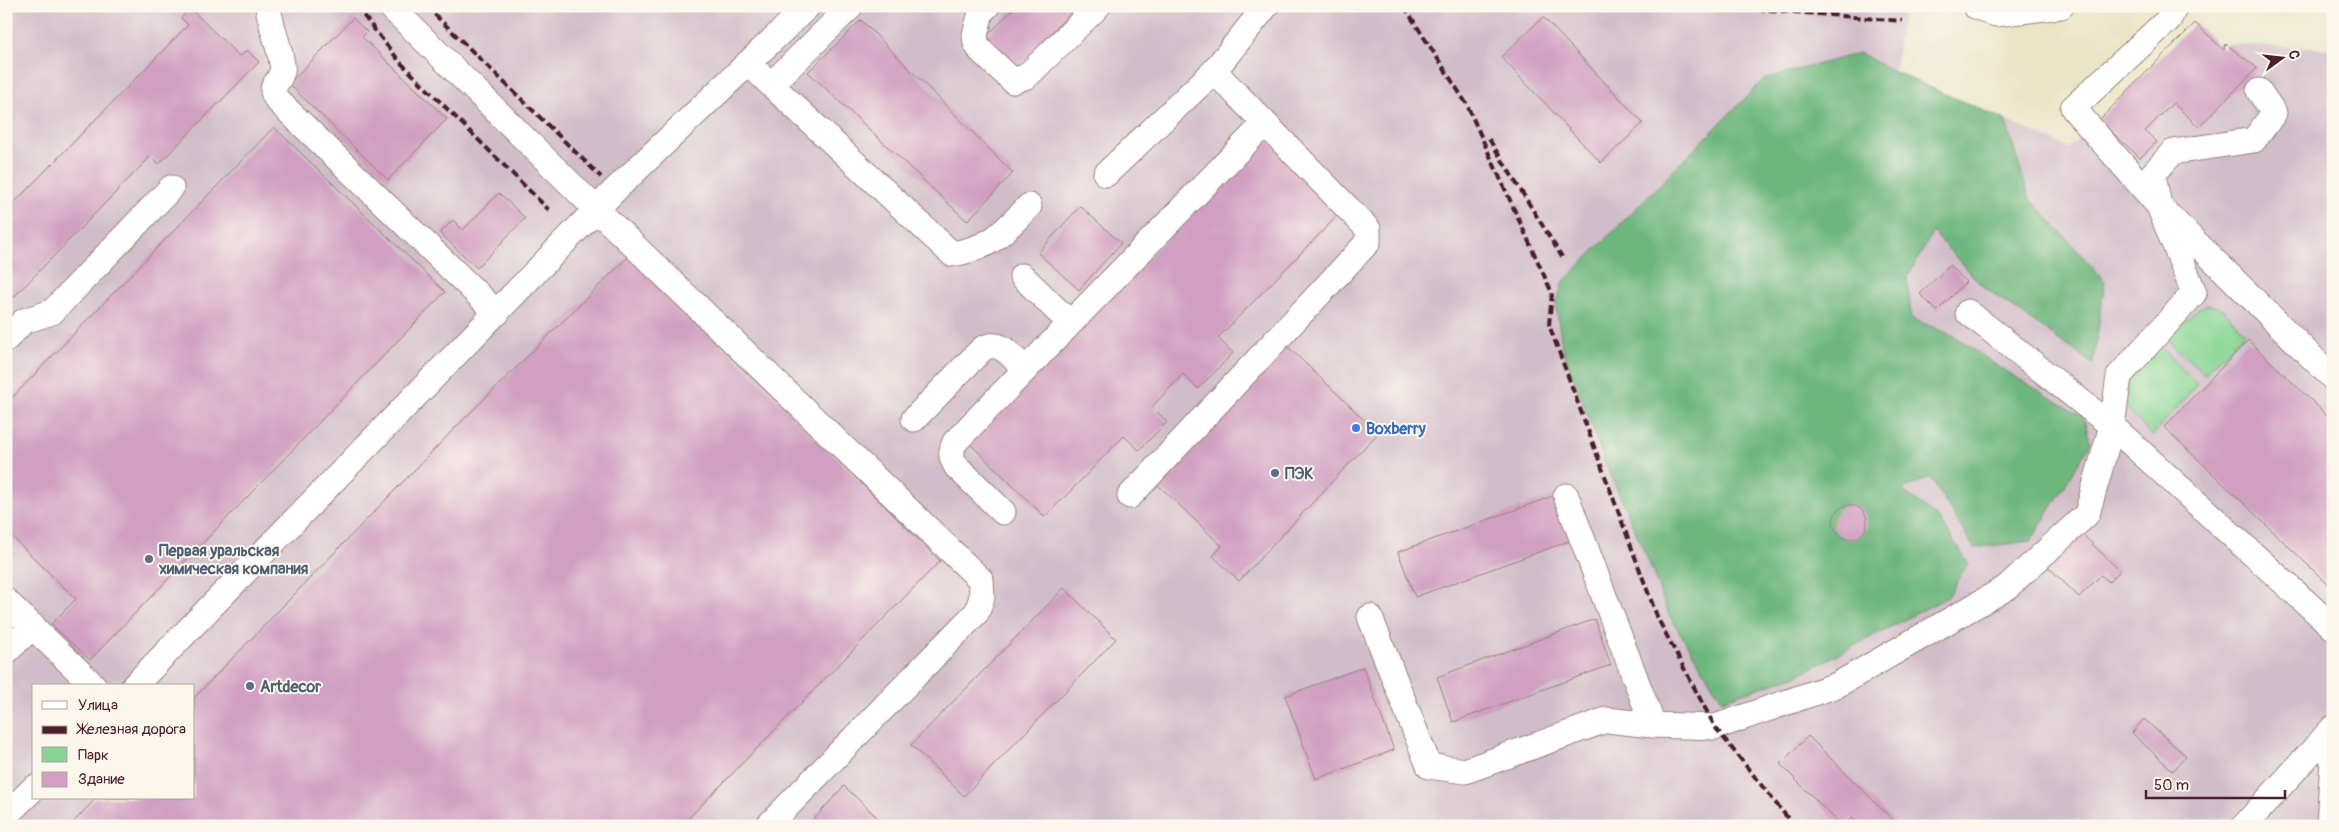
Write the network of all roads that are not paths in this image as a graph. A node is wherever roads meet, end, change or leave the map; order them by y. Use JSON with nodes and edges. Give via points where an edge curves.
{"nodes":[{"id":1,"x":268,"y":6,"type":"edge"},
{"id":2,"x":390,"y":6,"type":"edge"},
{"id":3,"x":808,"y":6,"type":"edge"},
{"id":4,"x":987,"y":6,"type":"edge"},
{"id":5,"x":1098,"y":6,"type":"edge"},
{"id":6,"x":1975,"y":6,"type":"edge"},
{"id":7,"x":2061,"y":6,"type":"edge"},
{"id":8,"x":2175,"y":6,"type":"edge"},
{"id":9,"x":849,"y":8,"type":"dead end"},
{"id":10,"x":1261,"y":8,"type":"edge"},
{"id":11,"x":748,"y":63,"type":"junction"},
{"id":12,"x":1214,"y":71,"type":"junction"},
{"id":13,"x":771,"y":85,"type":"junction"},
{"id":14,"x":2259,"y":91,"type":"dead end"},
{"id":15,"x":1264,"y":124,"type":"junction"},
{"id":16,"x":1106,"y":174,"type":"dead end"},
{"id":17,"x":171,"y":188,"type":"dead end"},
{"id":18,"x":1029,"y":206,"type":"dead end"},
{"id":19,"x":2159,"y":206,"type":"junction"},
{"id":20,"x":597,"y":210,"type":"junction"},
{"id":21,"x":1022,"y":276,"type":"dead end"},
{"id":22,"x":1968,"y":312,"type":"dead end"},
{"id":23,"x":497,"y":313,"type":"junction"},
{"id":24,"x":1070,"y":323,"type":"junction"},
{"id":25,"x":6,"y":339,"type":"edge"},
{"id":26,"x":1025,"y":370,"type":"junction"},
{"id":27,"x":2333,"y":378,"type":"edge"},
{"id":28,"x":914,"y":419,"type":"dead end"},
{"id":29,"x":2112,"y":426,"type":"junction"},
{"id":30,"x":1130,"y":496,"type":"dead end"},
{"id":31,"x":1566,"y":496,"type":"dead end"},
{"id":32,"x":1003,"y":512,"type":"dead end"},
{"id":33,"x":6,"y":601,"type":"edge"},
{"id":34,"x":1370,"y":617,"type":"dead end"},
{"id":35,"x":33,"y":626,"type":"junction"},
{"id":36,"x":2333,"y":627,"type":"edge"},
{"id":37,"x":6,"y":652,"type":"edge"},
{"id":38,"x":92,"y":684,"type":"edge"},
{"id":39,"x":136,"y":684,"type":"edge"},
{"id":40,"x":1653,"y":725,"type":"junction"},
{"id":41,"x":2333,"y":728,"type":"edge"},
{"id":42,"x":2333,"y":758,"type":"edge"},
{"id":43,"x":32,"y":790,"type":"edge"},
{"id":44,"x":6,"y":815,"type":"edge"},
{"id":45,"x":768,"y":826,"type":"edge"},
{"id":46,"x":2244,"y":826,"type":"edge"},
{"id":47,"x":2329,"y":826,"type":"edge"}],
"edges":[{"from":1,"to":23,"type":"street","via":[[282,62],[282,72],[272,88],[277,100]]},
{"from":2,"to":20,"type":"street"},
{"from":3,"to":11,"type":"street"},
{"from":4,"to":5,"type":"street","via":[[981,12],[976,43],[980,51],[1013,81],[1027,76]]},
{"from":6,"to":7,"type":"street","via":[[1996,14]]},
{"from":8,"to":19,"type":"street","via":[[2169,19],[2073,108]]},
{"from":9,"to":13,"type":"street"},
{"from":10,"to":12,"type":"street"},
{"from":11,"to":13,"type":"street"},
{"from":11,"to":20,"type":"street"},
{"from":12,"to":15,"type":"street"},
{"from":12,"to":16,"type":"street"},
{"from":13,"to":18,"type":"street","via":[[952,254],[970,251],[995,240]]},
{"from":14,"to":19,"type":"street","via":[[2274,114],[2254,140],[2174,152],[2153,174]]},
{"from":15,"to":24,"type":"street"},
{"from":15,"to":30,"type":"street","via":[[1368,229],[1368,242]]},
{"from":17,"to":25,"type":"street","via":[[52,312],[24,321]]},
{"from":19,"to":27,"type":"street"},
{"from":19,"to":29,"type":"street","via":[[2194,293],[2119,376]]},
{"from":20,"to":23,"type":"street"},
{"from":20,"to":45,"type":"street","via":[[981,580],[982,597],[977,612]]},
{"from":21,"to":24,"type":"street"},
{"from":22,"to":29,"type":"street"},
{"from":23,"to":39,"type":"street"},
{"from":24,"to":26,"type":"street"},
{"from":26,"to":28,"type":"street","via":[[1003,348],[989,345]]},
{"from":26,"to":32,"type":"street","via":[[951,448],[956,466]]},
{"from":29,"to":36,"type":"street"},
{"from":29,"to":40,"type":"street","via":[[2086,514],[2006,588],[1837,684],[1715,728]]},
{"from":31,"to":40,"type":"street"},
{"from":33,"to":35,"type":"street"},
{"from":34,"to":40,"type":"street","via":[[1429,766],[1465,771],[1606,720]]},
{"from":35,"to":37,"type":"street"},
{"from":35,"to":38,"type":"street"},
{"from":41,"to":46,"type":"street"},
{"from":42,"to":47,"type":"street"},
{"from":43,"to":44,"type":"street"}]}
